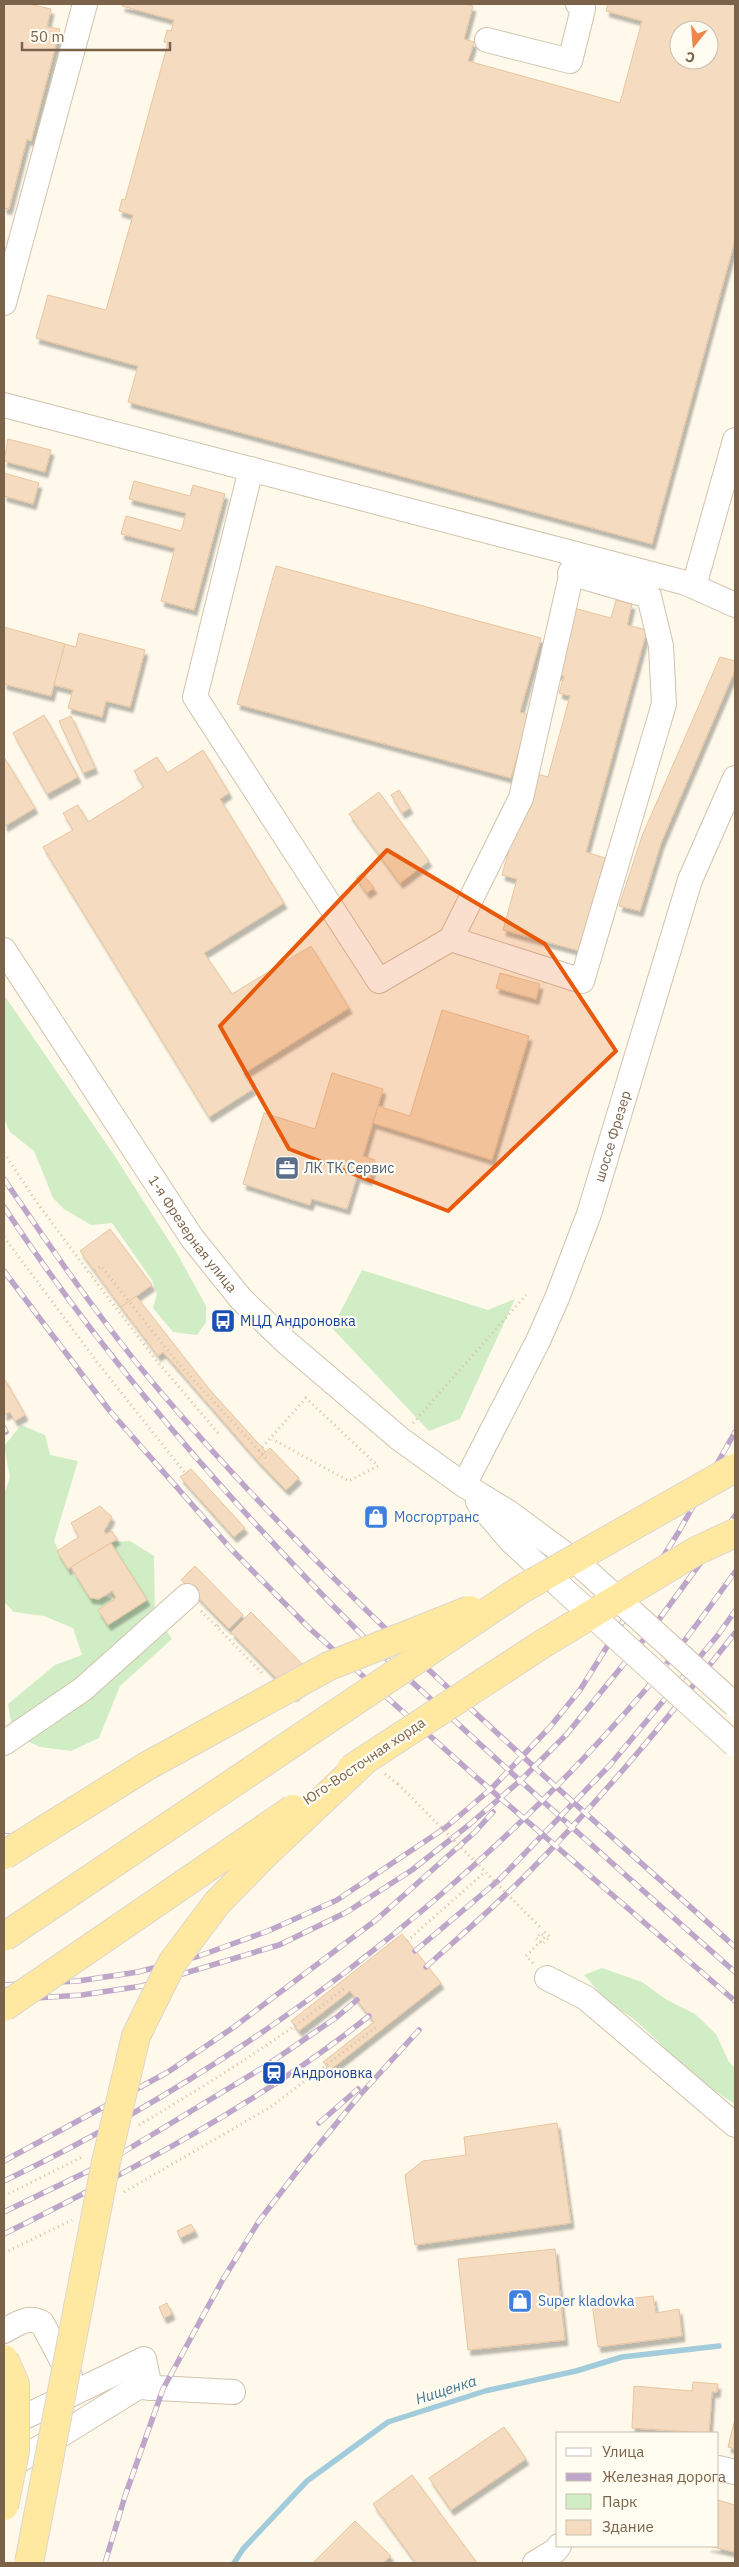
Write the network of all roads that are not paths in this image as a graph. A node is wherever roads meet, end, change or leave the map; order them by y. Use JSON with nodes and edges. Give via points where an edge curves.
{"nodes":[{"id":1,"x":85,"y":4,"type":"edge"},
{"id":2,"x":578,"y":4,"type":"edge"},
{"id":3,"x":487,"y":40,"type":"dead end"},
{"id":4,"x":4,"y":303,"type":"edge"},
{"id":5,"x":4,"y":405,"type":"edge"},
{"id":6,"x":735,"y":440,"type":"edge"},
{"id":7,"x":251,"y":470,"type":"junction"},
{"id":8,"x":573,"y":563,"type":"junction"},
{"id":9,"x":694,"y":586,"type":"junction"},
{"id":10,"x":735,"y":605,"type":"edge"},
{"id":11,"x":735,"y":778,"type":"edge"},
{"id":12,"x":451,"y":939,"type":"junction"},
{"id":13,"x":4,"y":950,"type":"edge"},
{"id":14,"x":735,"y":1468,"type":"edge"},
{"id":15,"x":464,"y":1485,"type":"junction"},
{"id":16,"x":735,"y":1533,"type":"edge"},
{"id":17,"x":520,"y":1590,"type":"junction"},
{"id":18,"x":187,"y":1596,"type":"dead end"},
{"id":19,"x":735,"y":1705,"type":"edge"},
{"id":20,"x":4,"y":1743,"type":"edge"},
{"id":21,"x":735,"y":1745,"type":"edge"},
{"id":22,"x":366,"y":1759,"type":"junction"},
{"id":23,"x":4,"y":1855,"type":"edge"},
{"id":24,"x":4,"y":1937,"type":"edge"},
{"id":25,"x":547,"y":1978,"type":"dead end"},
{"id":26,"x":4,"y":2007,"type":"edge"},
{"id":27,"x":735,"y":2125,"type":"edge"},
{"id":28,"x":4,"y":2331,"type":"edge"},
{"id":29,"x":4,"y":2359,"type":"edge"},
{"id":30,"x":150,"y":2388,"type":"junction"},
{"id":31,"x":78,"y":2391,"type":"junction"},
{"id":32,"x":233,"y":2392,"type":"dead end"},
{"id":33,"x":5,"y":2423,"type":"edge"},
{"id":34,"x":719,"y":2468,"type":"edge"},
{"id":35,"x":4,"y":2470,"type":"edge"},
{"id":36,"x":735,"y":2472,"type":"edge"},
{"id":37,"x":4,"y":2506,"type":"edge"},
{"id":38,"x":558,"y":2547,"type":"edge"},
{"id":39,"x":29,"y":2563,"type":"edge"},
{"id":40,"x":535,"y":2563,"type":"edge"}],
"edges":[{"from":1,"to":4,"type":"street"},
{"from":2,"to":3,"type":"street","via":[[583,9],[570,61]]},
{"from":5,"to":7,"type":"street"},
{"from":6,"to":9,"type":"street"},
{"from":7,"to":8,"type":"street"},
{"from":7,"to":12,"type":"street","via":[[196,697],[379,982]]},
{"from":8,"to":9,"type":"street"},
{"from":8,"to":12,"type":"street","via":[[521,798]]},
{"from":8,"to":12,"type":"street","via":[[649,596],[661,646],[664,704],[582,981]]},
{"from":9,"to":10,"type":"street"},
{"from":11,"to":15,"type":"street","name":"шоссе Фрезер","via":[[690,880],[571,1264],[530,1358]]},
{"from":13,"to":15,"type":"street","name":"1-я Фрезерная улица","via":[[192,1238],[228,1285],[286,1342],[400,1440]]},
{"from":14,"to":17,"type":"main road","bridge":true},
{"from":15,"to":19,"type":"street","name":"1-я Фрезерная улица","bridge":true,"via":[[508,1512],[580,1565]]},
{"from":15,"to":21,"type":"street","name":"1-я Фрезерная улица","bridge":true,"via":[[510,1540]]},
{"from":16,"to":22,"type":"main road","name":"Юго-Восточная хорда","bridge":true,"via":[[696,1551],[544,1643]]},
{"from":17,"to":23,"type":"main road","bridge":true,"via":[[329,1666],[147,1766]]},
{"from":17,"to":24,"type":"main road","bridge":true},
{"from":18,"to":20,"type":"street","via":[[83,1689]]},
{"from":22,"to":26,"type":"main road","name":"Юго-Восточная хорда","bridge":true},
{"from":22,"to":39,"type":"main road","bridge":true,"via":[[217,1903],[172,1963],[136,2036],[106,2162]]},
{"from":25,"to":27,"type":"street","via":[[586,1998]]},
{"from":28,"to":31,"type":"street","via":[[27,2320],[42,2323]]},
{"from":29,"to":37,"type":"main road","bridge":true,"via":[[15,2384],[15,2441]]},
{"from":30,"to":31,"type":"street","via":[[144,2359]]},
{"from":30,"to":32,"type":"street"},
{"from":30,"to":35,"type":"street","via":[[138,2387]]},
{"from":31,"to":33,"type":"street"},
{"from":34,"to":36,"type":"street"},
{"from":38,"to":40,"type":"street"}]}
